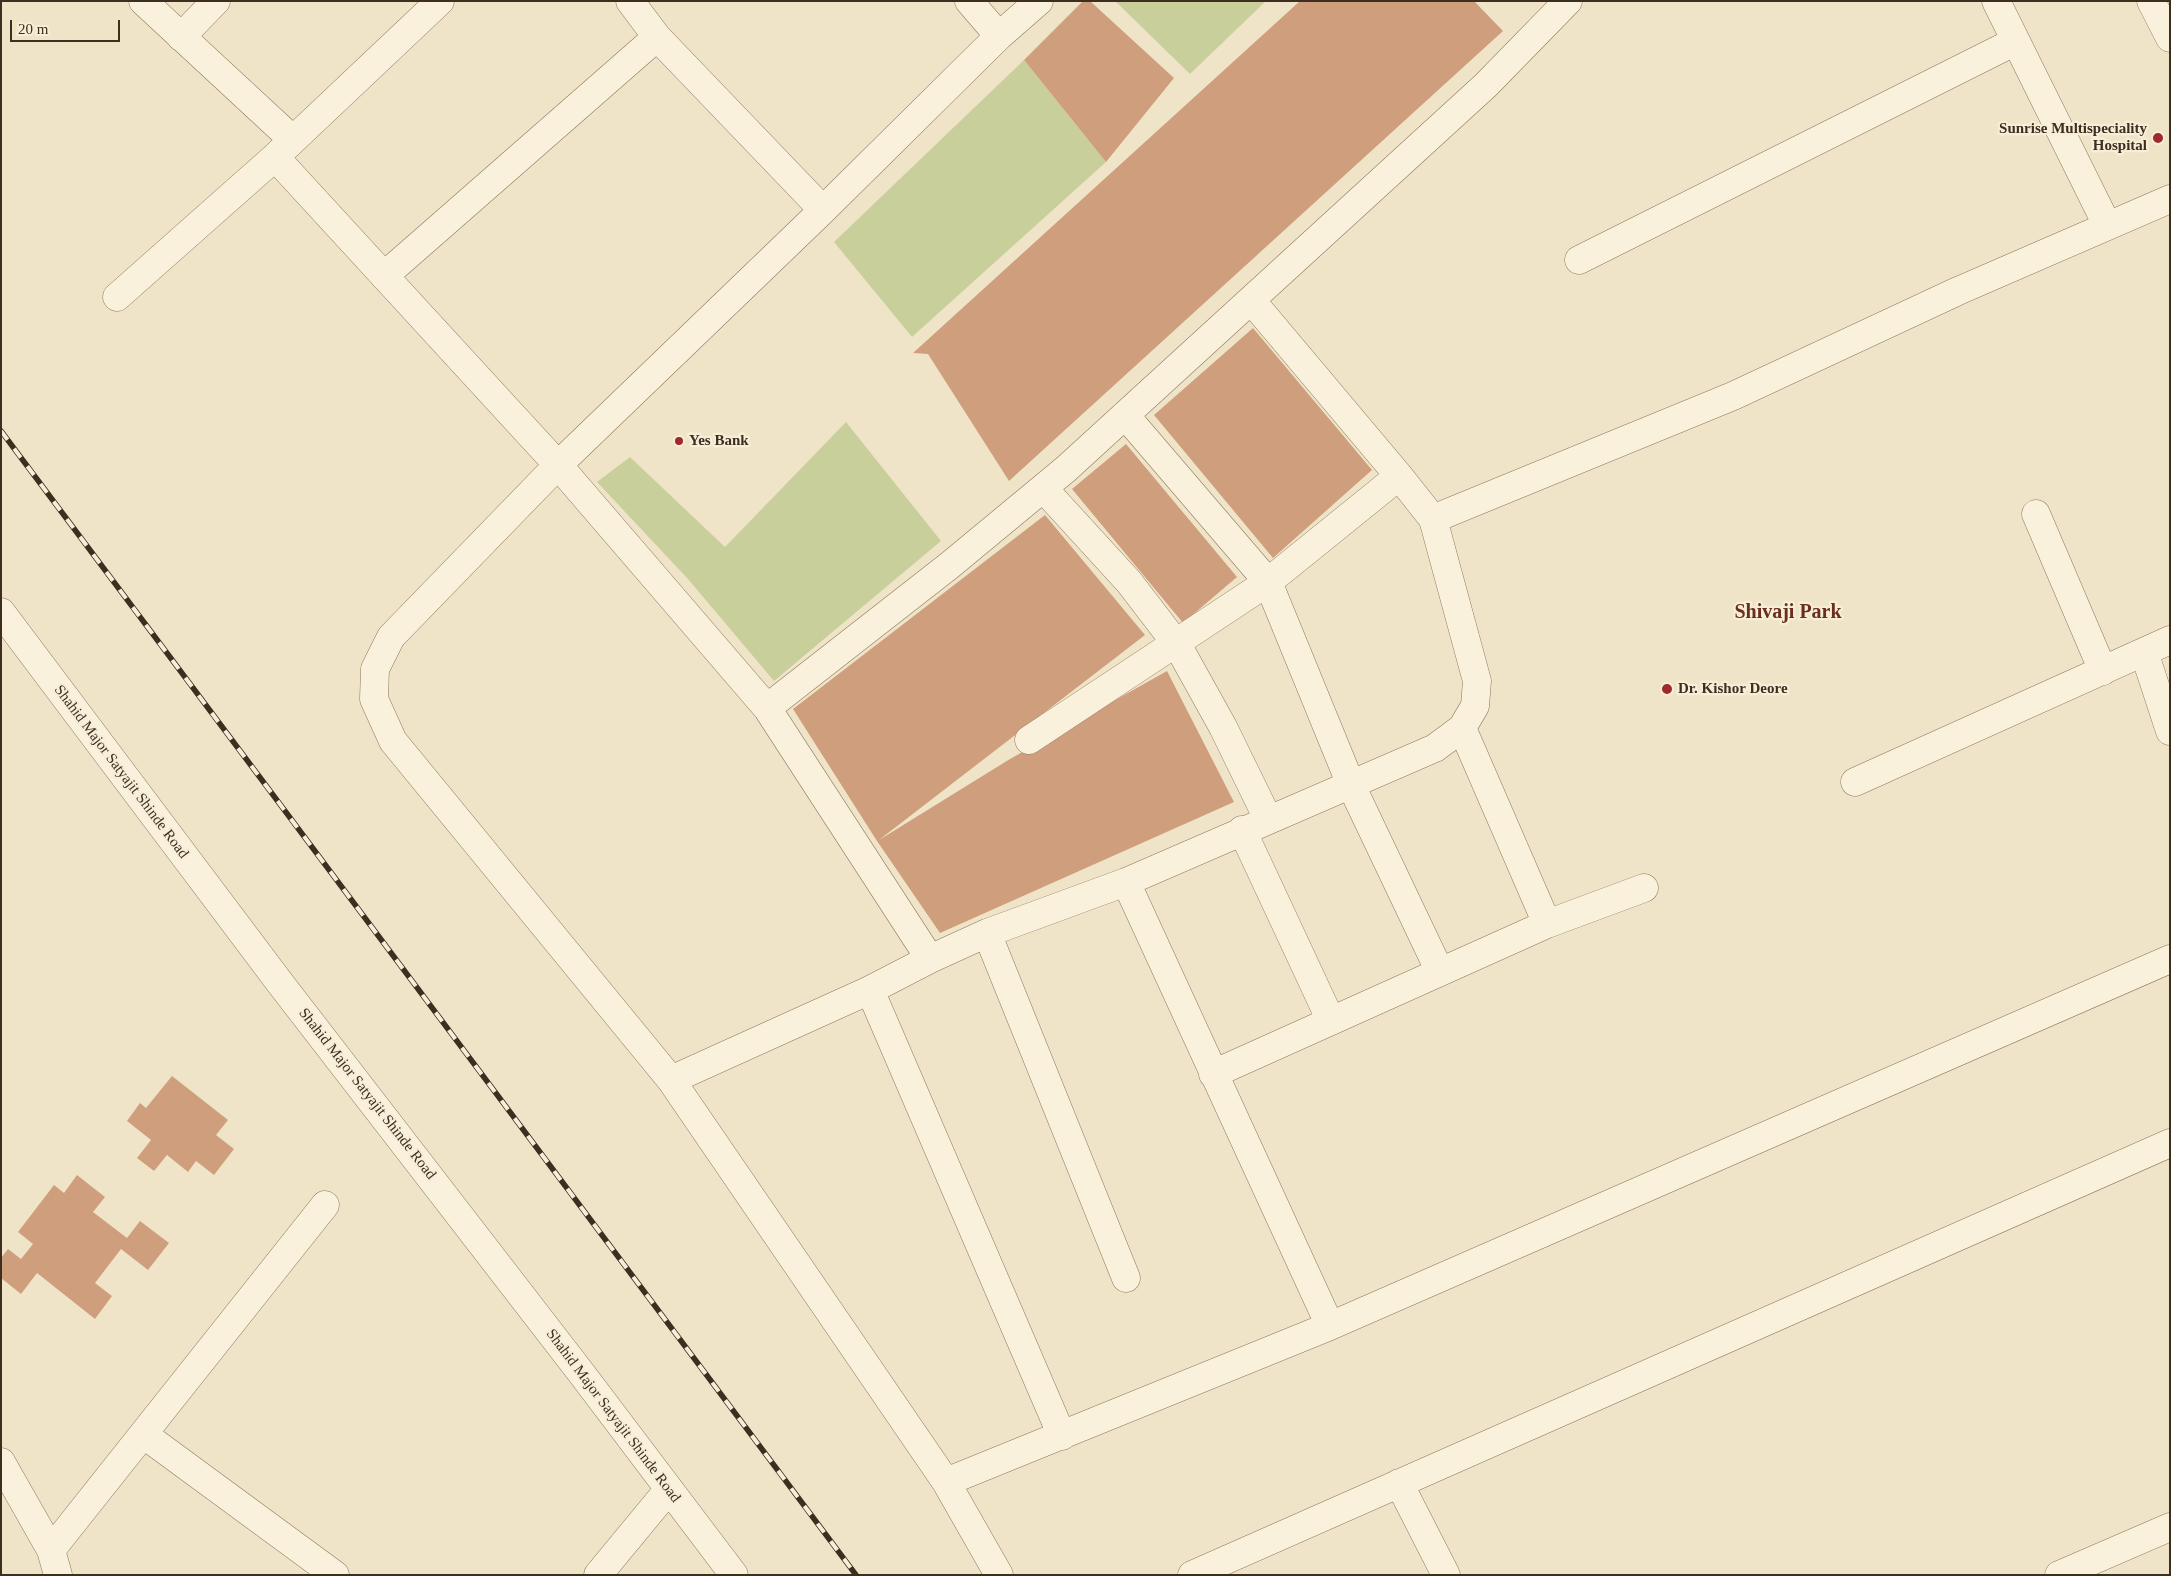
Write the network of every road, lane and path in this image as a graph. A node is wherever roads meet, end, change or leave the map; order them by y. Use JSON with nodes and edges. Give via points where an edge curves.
{"nodes":[{"id":1,"x":143,"y":1,"type":"edge"},
{"id":2,"x":216,"y":1,"type":"edge"},
{"id":3,"x":440,"y":1,"type":"edge"},
{"id":4,"x":630,"y":1,"type":"edge"},
{"id":5,"x":969,"y":1,"type":"edge"},
{"id":6,"x":1039,"y":1,"type":"edge"},
{"id":7,"x":1568,"y":1,"type":"edge"},
{"id":8,"x":1996,"y":1,"type":"edge"},
{"id":9,"x":2151,"y":1,"type":"edge"},
{"id":10,"x":999,"y":36,"type":"junction"},
{"id":11,"x":181,"y":37,"type":"junction"},
{"id":12,"x":657,"y":37,"type":"junction"},
{"id":13,"x":2170,"y":38,"type":"edge"},
{"id":14,"x":2016,"y":41,"type":"junction"},
{"id":15,"x":284,"y":149,"type":"junction"},
{"id":16,"x":2170,"y":199,"type":"edge"},
{"id":17,"x":823,"y":210,"type":"junction"},
{"id":18,"x":2108,"y":225,"type":"junction"},
{"id":19,"x":1579,"y":260,"type":"dead end"},
{"id":20,"x":384,"y":276,"type":"junction"},
{"id":21,"x":117,"y":297,"type":"dead end"},
{"id":22,"x":1251,"y":300,"type":"junction"},
{"id":23,"x":1125,"y":415,"type":"junction"},
{"id":24,"x":558,"y":464,"type":"junction"},
{"id":25,"x":1399,"y":476,"type":"junction"},
{"id":26,"x":1043,"y":488,"type":"junction"},
{"id":27,"x":2036,"y":514,"type":"dead end"},
{"id":28,"x":1433,"y":519,"type":"junction"},
{"id":29,"x":1268,"y":582,"type":"junction"},
{"id":30,"x":1,"y":612,"type":"edge"},
{"id":31,"x":2170,"y":640,"type":"edge"},
{"id":32,"x":1175,"y":642,"type":"junction"},
{"id":33,"x":2144,"y":652,"type":"junction"},
{"id":34,"x":2103,"y":671,"type":"junction"},
{"id":35,"x":767,"y":708,"type":"junction"},
{"id":36,"x":1462,"y":728,"type":"junction"},
{"id":37,"x":2170,"y":731,"type":"edge"},
{"id":38,"x":1029,"y":740,"type":"dead end"},
{"id":39,"x":1855,"y":782,"type":"dead end"},
{"id":40,"x":1350,"y":785,"type":"junction"},
{"id":41,"x":1268,"y":819,"type":"junction"},
{"id":42,"x":1242,"y":830,"type":"junction"},
{"id":43,"x":1126,"y":882,"type":"junction"},
{"id":44,"x":1644,"y":888,"type":"dead end"},
{"id":45,"x":1547,"y":924,"type":"junction"},
{"id":46,"x":987,"y":933,"type":"junction"},
{"id":47,"x":930,"y":959,"type":"junction"},
{"id":48,"x":2170,"y":959,"type":"edge"},
{"id":49,"x":1440,"y":972,"type":"junction"},
{"id":50,"x":870,"y":990,"type":"junction"},
{"id":51,"x":1331,"y":1021,"type":"junction"},
{"id":52,"x":1213,"y":1074,"type":"junction"},
{"id":53,"x":671,"y":1080,"type":"junction"},
{"id":54,"x":2170,"y":1143,"type":"edge"},
{"id":55,"x":324,"y":1205,"type":"dead end"},
{"id":56,"x":1126,"y":1278,"type":"dead end"},
{"id":57,"x":1330,"y":1326,"type":"junction"},
{"id":58,"x":143,"y":1434,"type":"junction"},
{"id":59,"x":1062,"y":1436,"type":"junction"},
{"id":60,"x":1,"y":1462,"type":"edge"},
{"id":61,"x":946,"y":1482,"type":"junction"},
{"id":62,"x":1400,"y":1483,"type":"junction"},
{"id":63,"x":669,"y":1489,"type":"junction"},
{"id":64,"x":2170,"y":1527,"type":"edge"},
{"id":65,"x":54,"y":1562,"type":"edge"},
{"id":66,"x":335,"y":1575,"type":"edge"},
{"id":67,"x":598,"y":1575,"type":"edge"},
{"id":68,"x":734,"y":1575,"type":"edge"},
{"id":69,"x":998,"y":1575,"type":"edge"},
{"id":70,"x":1192,"y":1575,"type":"edge"},
{"id":71,"x":1446,"y":1575,"type":"edge"},
{"id":72,"x":2060,"y":1575,"type":"edge"}],
"edges":[{"from":1,"to":11,"type":"street"},
{"from":2,"to":11,"type":"street"},
{"from":3,"to":15,"type":"street"},
{"from":4,"to":12,"type":"street"},
{"from":5,"to":10,"type":"street"},
{"from":6,"to":10,"type":"street"},
{"from":7,"to":22,"type":"street","via":[[1486,85]]},
{"from":8,"to":14,"type":"street"},
{"from":9,"to":13,"type":"street"},
{"from":10,"to":17,"type":"street"},
{"from":11,"to":15,"type":"street"},
{"from":12,"to":17,"type":"street"},
{"from":12,"to":20,"type":"street"},
{"from":14,"to":18,"type":"street"},
{"from":14,"to":19,"type":"street"},
{"from":15,"to":20,"type":"street"},
{"from":15,"to":21,"type":"street"},
{"from":16,"to":18,"type":"street"},
{"from":17,"to":24,"type":"street"},
{"from":18,"to":28,"type":"street","via":[[1733,396]]},
{"from":20,"to":24,"type":"street"},
{"from":22,"to":23,"type":"street"},
{"from":22,"to":25,"type":"street"},
{"from":23,"to":26,"type":"street"},
{"from":23,"to":29,"type":"street"},
{"from":24,"to":35,"type":"street"},
{"from":24,"to":53,"type":"street","via":[[391,637],[375,670],[374,700],[392,741]]},
{"from":25,"to":28,"type":"street"},
{"from":25,"to":29,"type":"street"},
{"from":26,"to":32,"type":"street","via":[[1129,582]]},
{"from":26,"to":35,"type":"street"},
{"from":27,"to":34,"type":"street"},
{"from":28,"to":36,"type":"street","via":[[1477,681],[1475,706]]},
{"from":29,"to":32,"type":"street"},
{"from":29,"to":40,"type":"street"},
{"from":30,"to":63,"type":"street","name":"Shahid Major Satyajit Shinde Road","via":[[280,983]]},
{"from":31,"to":33,"type":"street"},
{"from":32,"to":38,"type":"street"},
{"from":32,"to":41,"type":"street","via":[[1223,727]]},
{"from":33,"to":34,"type":"street"},
{"from":33,"to":37,"type":"street"},
{"from":34,"to":39,"type":"street"},
{"from":35,"to":47,"type":"street"},
{"from":36,"to":40,"type":"street","via":[[1435,748]]},
{"from":36,"to":45,"type":"street"},
{"from":40,"to":41,"type":"street"},
{"from":40,"to":49,"type":"street"},
{"from":41,"to":42,"type":"street"},
{"from":42,"to":43,"type":"street"},
{"from":42,"to":51,"type":"street"},
{"from":43,"to":46,"type":"street"},
{"from":43,"to":52,"type":"street"},
{"from":44,"to":45,"type":"street"},
{"from":45,"to":49,"type":"street"},
{"from":46,"to":47,"type":"street"},
{"from":46,"to":56,"type":"street"},
{"from":47,"to":50,"type":"street"},
{"from":48,"to":57,"type":"street"},
{"from":49,"to":51,"type":"street"},
{"from":50,"to":53,"type":"street"},
{"from":50,"to":59,"type":"street"},
{"from":51,"to":52,"type":"street"},
{"from":52,"to":57,"type":"street"},
{"from":53,"to":61,"type":"street"},
{"from":54,"to":62,"type":"street"},
{"from":55,"to":58,"type":"street"},
{"from":57,"to":59,"type":"street"},
{"from":58,"to":65,"type":"street"},
{"from":58,"to":66,"type":"street"},
{"from":59,"to":61,"type":"street"},
{"from":60,"to":65,"type":"street"},
{"from":61,"to":69,"type":"street"},
{"from":62,"to":70,"type":"street"},
{"from":62,"to":71,"type":"street"},
{"from":63,"to":67,"type":"street"},
{"from":63,"to":68,"type":"street","name":"Shahid Major Satyajit Shinde Road"},
{"from":64,"to":72,"type":"street"}]}
